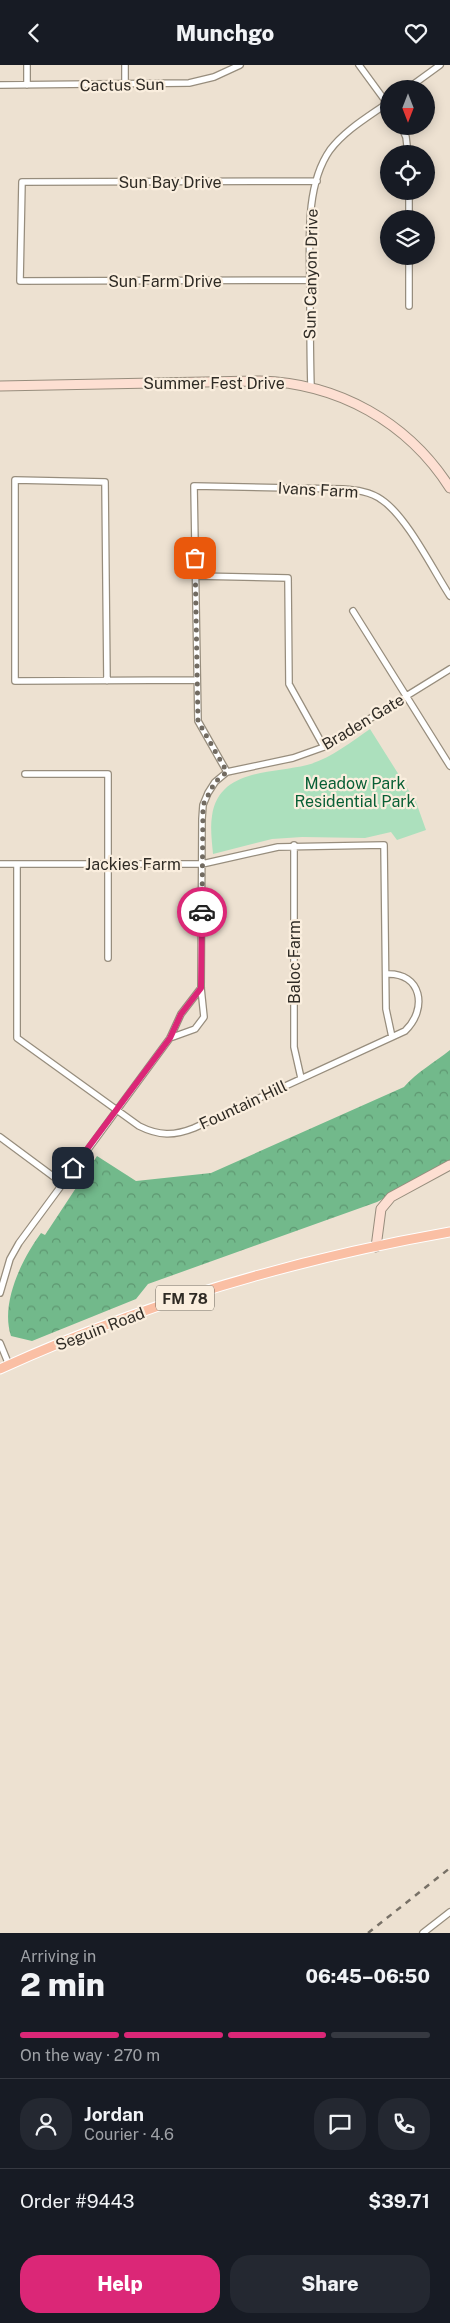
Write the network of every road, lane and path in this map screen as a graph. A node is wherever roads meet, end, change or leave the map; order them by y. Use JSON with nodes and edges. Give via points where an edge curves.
{"nodes":[{"id":1,"x":27,"y":65,"type":"edge"},
{"id":2,"x":125,"y":65,"type":"edge"},
{"id":3,"x":240,"y":65,"type":"edge"},
{"id":4,"x":359,"y":65,"type":"edge"},
{"id":5,"x":440,"y":65,"type":"edge"},
{"id":6,"x":419,"y":80,"type":"edge"},
{"id":7,"x":0,"y":85,"type":"edge"},
{"id":8,"x":27,"y":85,"type":"junction"},
{"id":9,"x":125,"y":85,"type":"junction"},
{"id":10,"x":380,"y":93,"type":"edge"},
{"id":11,"x":380,"y":110,"type":"edge"},
{"id":12,"x":317,"y":181,"type":"junction"},
{"id":13,"x":409,"y":265,"type":"edge"},
{"id":14,"x":310,"y":280,"type":"junction"},
{"id":15,"x":20,"y":281,"type":"joint"},
{"id":16,"x":409,"y":307,"type":"dead end"},
{"id":17,"x":0,"y":386,"type":"edge"},
{"id":18,"x":311,"y":387,"type":"junction"},
{"id":19,"x":450,"y":488,"type":"edge"},
{"id":20,"x":195,"y":576,"type":"junction"},
{"id":21,"x":450,"y":596,"type":"edge"},
{"id":22,"x":353,"y":611,"type":"dead end"},
{"id":23,"x":450,"y":669,"type":"edge"},
{"id":24,"x":107,"y":681,"type":"junction"},
{"id":25,"x":196,"y":681,"type":"junction"},
{"id":26,"x":407,"y":696,"type":"junction"},
{"id":27,"x":324,"y":747,"type":"junction"},
{"id":28,"x":450,"y":766,"type":"edge"},
{"id":29,"x":227,"y":772,"type":"junction"},
{"id":30,"x":25,"y":774,"type":"dead end"},
{"id":31,"x":294,"y":845,"type":"junction"},
{"id":32,"x":0,"y":864,"type":"edge"},
{"id":33,"x":18,"y":864,"type":"junction"},
{"id":34,"x":108,"y":864,"type":"junction"},
{"id":35,"x":202,"y":864,"type":"junction"},
{"id":36,"x":108,"y":959,"type":"dead end"},
{"id":37,"x":386,"y":974,"type":"junction"},
{"id":38,"x":201,"y":988,"type":"junction"},
{"id":39,"x":392,"y":1037,"type":"junction"},
{"id":40,"x":170,"y":1038,"type":"junction"},
{"id":41,"x":301,"y":1078,"type":"junction"},
{"id":42,"x":116,"y":1109,"type":"junction"},
{"id":43,"x":0,"y":1137,"type":"edge"},
{"id":44,"x":450,"y":1165,"type":"edge"},
{"id":45,"x":62,"y":1183,"type":"junction"},
{"id":46,"x":450,"y":1233,"type":"edge"},
{"id":47,"x":376,"y":1247,"type":"junction"},
{"id":48,"x":0,"y":1293,"type":"edge"},
{"id":49,"x":0,"y":1343,"type":"edge"},
{"id":50,"x":4,"y":1367,"type":"edge"},
{"id":51,"x":450,"y":1911,"type":"edge"},
{"id":52,"x":423,"y":1933,"type":"edge"}],
"edges":[{"from":1,"to":8,"type":"street"},
{"from":2,"to":9,"type":"street"},
{"from":3,"to":9,"type":"street","name":"Cactus Sun","via":[[202,81]]},
{"from":4,"to":10,"type":"street"},
{"from":5,"to":6,"type":"street"},
{"from":7,"to":8,"type":"street","name":"Cactus Sun"},
{"from":8,"to":9,"type":"street","name":"Cactus Sun"},
{"from":11,"to":12,"type":"street","name":"Sun Canyon Drive","via":[[336,143],[324,161]]},
{"from":12,"to":14,"type":"street","name":"Sun Canyon Drive","via":[[310,218]]},
{"from":12,"to":15,"type":"street","name":"Sun Bay Drive","via":[[22,182]]},
{"from":13,"to":16,"type":"street"},
{"from":14,"to":15,"type":"street","name":"Sun Farm Drive"},
{"from":14,"to":18,"type":"street","name":"Sun Canyon Drive"},
{"from":17,"to":18,"type":"street","name":"Summer Fest Drive","via":[[260,381]]},
{"from":18,"to":19,"type":"street","name":"Summer Fest Drive","via":[[351,401],[393,425],[428,458]]},
{"from":20,"to":21,"type":"street","name":"Ivans Farm","via":[[194,486],[342,489],[363,491],[381,499],[395,511]]},
{"from":20,"to":25,"type":"street"},
{"from":20,"to":27,"type":"street","via":[[288,578],[289,684]]},
{"from":22,"to":26,"type":"street"},
{"from":23,"to":26,"type":"street","name":"Braden Gate"},
{"from":24,"to":24,"type":"street","via":[[105,482],[15,480],[15,681]]},
{"from":24,"to":25,"type":"street"},
{"from":25,"to":29,"type":"street","via":[[198,721]]},
{"from":26,"to":27,"type":"street","name":"Braden Gate"},
{"from":26,"to":28,"type":"street"},
{"from":27,"to":29,"type":"street","name":"Braden Gate","via":[[293,758]]},
{"from":29,"to":35,"type":"street","via":[[215,782],[203,805]]},
{"from":30,"to":34,"type":"street","via":[[108,774]]},
{"from":31,"to":35,"type":"street","name":"Jackies Farm"},
{"from":31,"to":37,"type":"street","name":"Jackies Farm","via":[[384,845]]},
{"from":31,"to":41,"type":"street","name":"Baloc Farm","via":[[294,1047]]},
{"from":32,"to":33,"type":"street","name":"Jackies Farm"},
{"from":33,"to":34,"type":"street","name":"Jackies Farm"},
{"from":33,"to":42,"type":"street","name":"Fountain Hill","via":[[17,1038]]},
{"from":34,"to":35,"type":"street","name":"Jackies Farm"},
{"from":34,"to":36,"type":"street"},
{"from":35,"to":38,"type":"street"},
{"from":37,"to":39,"type":"street","via":[[387,1016]]},
{"from":37,"to":39,"type":"street","name":"Fountain Hill","via":[[403,975],[412,981],[417,994],[417,1015],[404,1031]]},
{"from":38,"to":40,"type":"street","via":[[181,1014]]},
{"from":38,"to":40,"type":"street","via":[[204,1017],[201,1024]]},
{"from":39,"to":41,"type":"street","name":"Fountain Hill"},
{"from":40,"to":42,"type":"street"},
{"from":41,"to":42,"type":"street","name":"Fountain Hill","via":[[180,1134],[149,1131]]},
{"from":42,"to":45,"type":"street"},
{"from":43,"to":45,"type":"street"},
{"from":44,"to":47,"type":"street","via":[[391,1197],[381,1209]]},
{"from":45,"to":48,"type":"street","via":[[19,1243],[10,1259]]},
{"from":46,"to":47,"type":"main road","name":"Seguin Road","number":"FM 78"},
{"from":47,"to":50,"type":"main road","name":"Seguin Road","number":"FM 78","via":[[192,1296]]},
{"from":49,"to":50,"type":"street"},
{"from":51,"to":52,"type":"street"}]}
